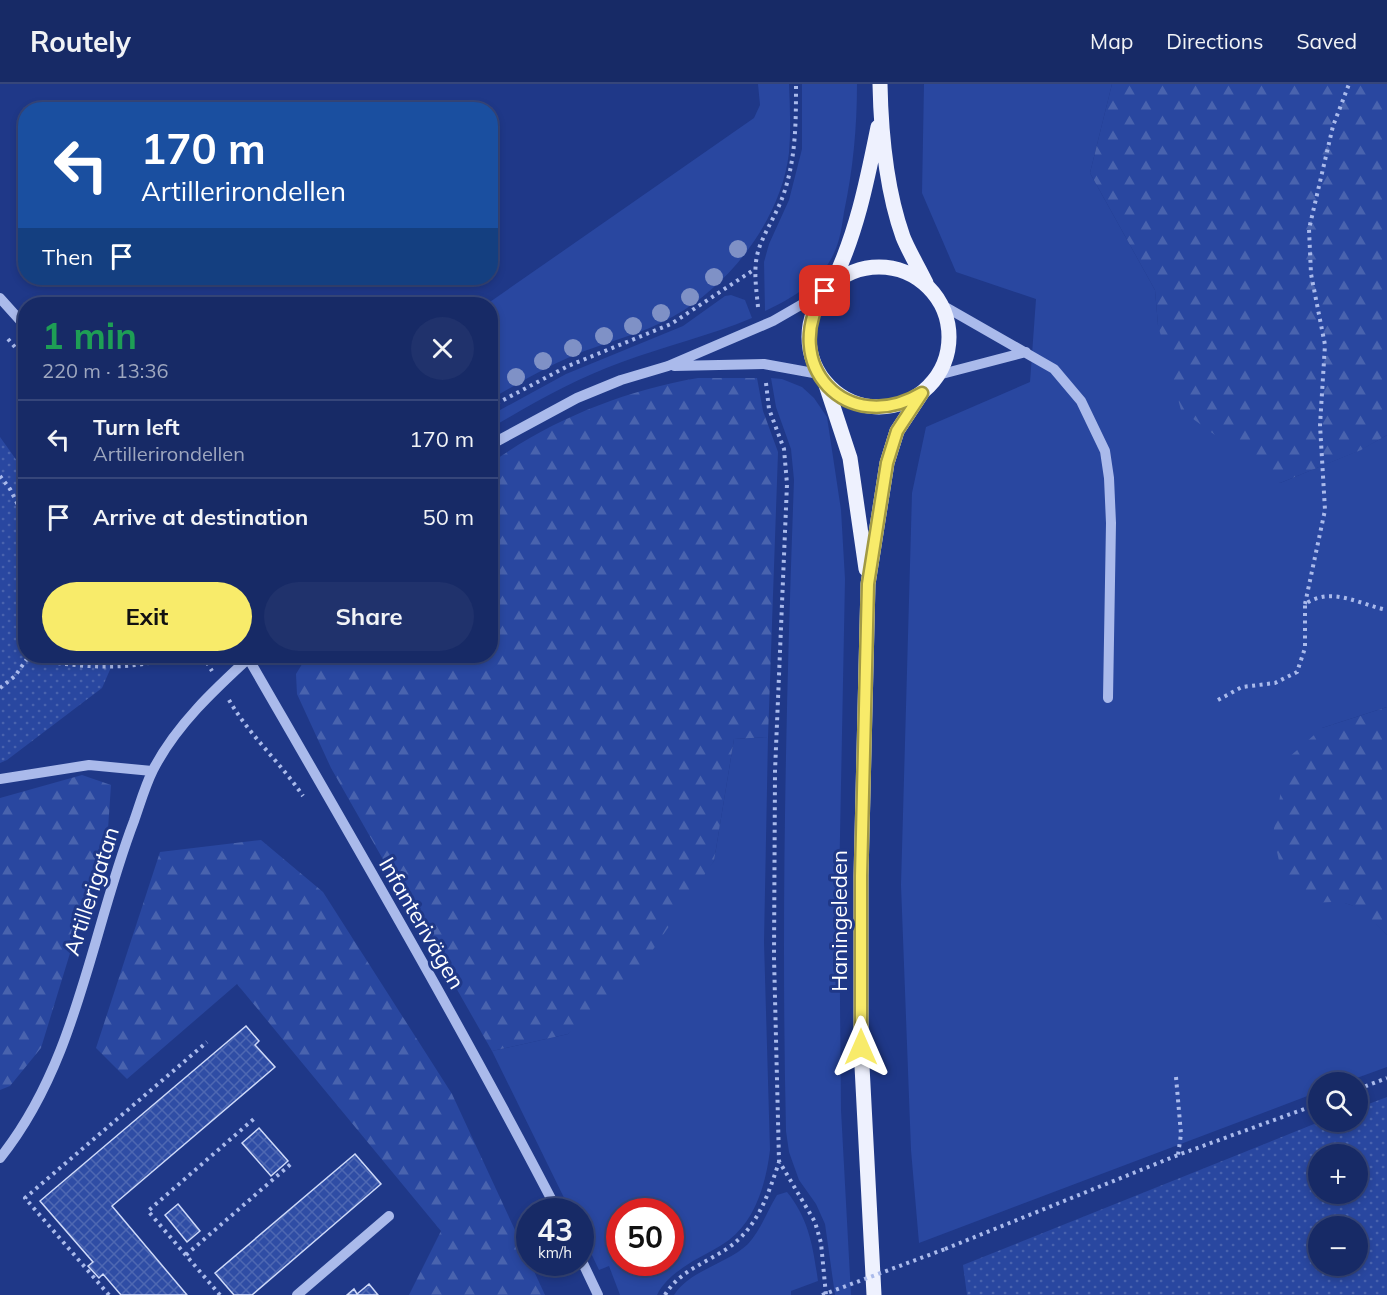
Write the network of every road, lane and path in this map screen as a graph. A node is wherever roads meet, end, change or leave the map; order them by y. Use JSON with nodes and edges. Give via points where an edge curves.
{"nodes":[{"id":1,"x":796,"y":84,"type":"edge"},
{"id":2,"x":880,"y":84,"type":"edge"},
{"id":3,"x":1348,"y":84,"type":"edge"},
{"id":4,"x":881,"y":116,"type":"junction"},
{"id":5,"x":755,"y":269,"type":"junction"},
{"id":6,"x":927,"y":286,"type":"junction"},
{"id":7,"x":829,"y":287,"type":"junction"},
{"id":8,"x":0,"y":298,"type":"edge"},
{"id":9,"x":942,"y":305,"type":"junction"},
{"id":10,"x":18,"y":318,"type":"edge"},
{"id":11,"x":760,"y":326,"type":"junction"},
{"id":12,"x":6,"y":336,"type":"dead end"},
{"id":13,"x":18,"y":350,"type":"edge"},
{"id":14,"x":1026,"y":352,"type":"junction"},
{"id":15,"x":764,"y":364,"type":"junction"},
{"id":16,"x":668,"y":366,"type":"junction"},
{"id":17,"x":938,"y":375,"type":"junction"},
{"id":18,"x":822,"y":379,"type":"junction"},
{"id":19,"x":922,"y":393,"type":"junction"},
{"id":20,"x":498,"y":402,"type":"edge"},
{"id":21,"x":498,"y":441,"type":"edge"},
{"id":22,"x":0,"y":476,"type":"edge"},
{"id":23,"x":18,"y":505,"type":"edge"},
{"id":24,"x":868,"y":584,"type":"junction"},
{"id":25,"x":1305,"y":604,"type":"junction"},
{"id":26,"x":1387,"y":610,"type":"edge"},
{"id":27,"x":24,"y":663,"type":"edge"},
{"id":28,"x":61,"y":663,"type":"edge"},
{"id":29,"x":132,"y":663,"type":"edge"},
{"id":30,"x":207,"y":663,"type":"edge"},
{"id":31,"x":241,"y":663,"type":"edge"},
{"id":32,"x":252,"y":663,"type":"edge"},
{"id":33,"x":220,"y":686,"type":"junction"},
{"id":34,"x":0,"y":688,"type":"edge"},
{"id":35,"x":1108,"y":698,"type":"dead end"},
{"id":36,"x":1218,"y":699,"type":"dead end"},
{"id":37,"x":152,"y":771,"type":"junction"},
{"id":38,"x":0,"y":779,"type":"edge"},
{"id":39,"x":308,"y":803,"type":"dead end"},
{"id":40,"x":207,"y":1042,"type":"dead end"},
{"id":41,"x":1176,"y":1077,"type":"dead end"},
{"id":42,"x":1387,"y":1078,"type":"edge"},
{"id":43,"x":1368,"y":1085,"type":"edge"},
{"id":44,"x":1308,"y":1108,"type":"edge"},
{"id":45,"x":256,"y":1117,"type":"dead end"},
{"id":46,"x":1178,"y":1155,"type":"junction"},
{"id":47,"x":0,"y":1158,"type":"edge"},
{"id":48,"x":779,"y":1161,"type":"junction"},
{"id":49,"x":292,"y":1163,"type":"dead end"},
{"id":50,"x":550,"y":1198,"type":"edge"},
{"id":51,"x":389,"y":1216,"type":"dead end"},
{"id":52,"x":186,"y":1255,"type":"junction"},
{"id":53,"x":589,"y":1276,"type":"edge"},
{"id":54,"x":109,"y":1295,"type":"edge"},
{"id":55,"x":220,"y":1295,"type":"edge"},
{"id":56,"x":297,"y":1295,"type":"edge"},
{"id":57,"x":598,"y":1295,"type":"edge"},
{"id":58,"x":665,"y":1295,"type":"edge"},
{"id":59,"x":824,"y":1295,"type":"edge"},
{"id":60,"x":874,"y":1295,"type":"edge"}],
"edges":[{"from":1,"to":5,"type":"path","via":[[796,125],[789,174],[784,195],[760,244]]},
{"from":2,"to":4,"type":"main road"},
{"from":3,"to":25,"type":"path","via":[[1333,126],[1309,229],[1311,274],[1325,345],[1320,424],[1325,510]]},
{"from":4,"to":6,"type":"main road","via":[[891,192],[904,238]]},
{"from":4,"to":7,"type":"main road","via":[[849,249]]},
{"from":5,"to":11,"type":"path"},
{"from":5,"to":20,"type":"path","via":[[671,324],[568,366]]},
{"from":6,"to":7,"type":"main road","via":[[906,271],[880,266],[855,270]]},
{"from":6,"to":9,"type":"main road"},
{"from":7,"to":11,"type":"street"},
{"from":7,"to":18,"type":"main road","via":[[809,323],[810,349]]},
{"from":8,"to":10,"type":"street"},
{"from":9,"to":14,"type":"street"},
{"from":9,"to":17,"type":"main road","via":[[949,328],[948,353]]},
{"from":11,"to":16,"type":"street"},
{"from":12,"to":13,"type":"path"},
{"from":14,"to":17,"type":"street"},
{"from":14,"to":35,"type":"street","via":[[1054,369],[1081,401],[1105,451],[1111,523]]},
{"from":15,"to":16,"type":"street"},
{"from":15,"to":18,"type":"street"},
{"from":15,"to":48,"type":"path","via":[[769,409],[784,449],[787,484],[775,783]]},
{"from":16,"to":21,"type":"street","via":[[577,398]]},
{"from":17,"to":19,"type":"main road"},
{"from":18,"to":19,"type":"main road","via":[[847,400],[872,407],[898,405]]},
{"from":18,"to":24,"type":"main road","name":"Haningeleden","via":[[850,458]]},
{"from":19,"to":24,"type":"main road","name":"Haningeleden","via":[[897,431],[887,463]]},
{"from":22,"to":23,"type":"path"},
{"from":24,"to":60,"type":"main road","name":"Haningeleden","via":[[861,1047]]},
{"from":25,"to":26,"type":"path","via":[[1328,594]]},
{"from":25,"to":36,"type":"path","via":[[1305,648],[1297,672],[1275,683],[1242,687]]},
{"from":27,"to":34,"type":"path"},
{"from":28,"to":29,"type":"path","via":[[83,667]]},
{"from":30,"to":33,"type":"path"},
{"from":31,"to":33,"type":"street","name":"Artillerigatan"},
{"from":32,"to":50,"type":"street","name":"Infanterivägen"},
{"from":33,"to":37,"type":"street","name":"Artillerigatan","via":[[167,745]]},
{"from":33,"to":39,"type":"path","via":[[243,724],[281,764]]},
{"from":37,"to":38,"type":"street","via":[[89,765]]},
{"from":37,"to":47,"type":"street","name":"Artillerigatan","via":[[121,855],[58,1060],[36,1107]]},
{"from":40,"to":54,"type":"path","via":[[25,1198]]},
{"from":41,"to":46,"type":"path","via":[[1181,1134]]},
{"from":42,"to":43,"type":"path"},
{"from":44,"to":46,"type":"path"},
{"from":45,"to":52,"type":"path","via":[[148,1211]]},
{"from":46,"to":59,"type":"path","bridge":true},
{"from":48,"to":58,"type":"path","via":[[760,1214],[746,1233],[687,1272]]},
{"from":48,"to":59,"type":"path","via":[[815,1222],[821,1243]]},
{"from":49,"to":52,"type":"path"},
{"from":51,"to":56,"type":"street"},
{"from":52,"to":55,"type":"path"},
{"from":53,"to":57,"type":"street"}]}
